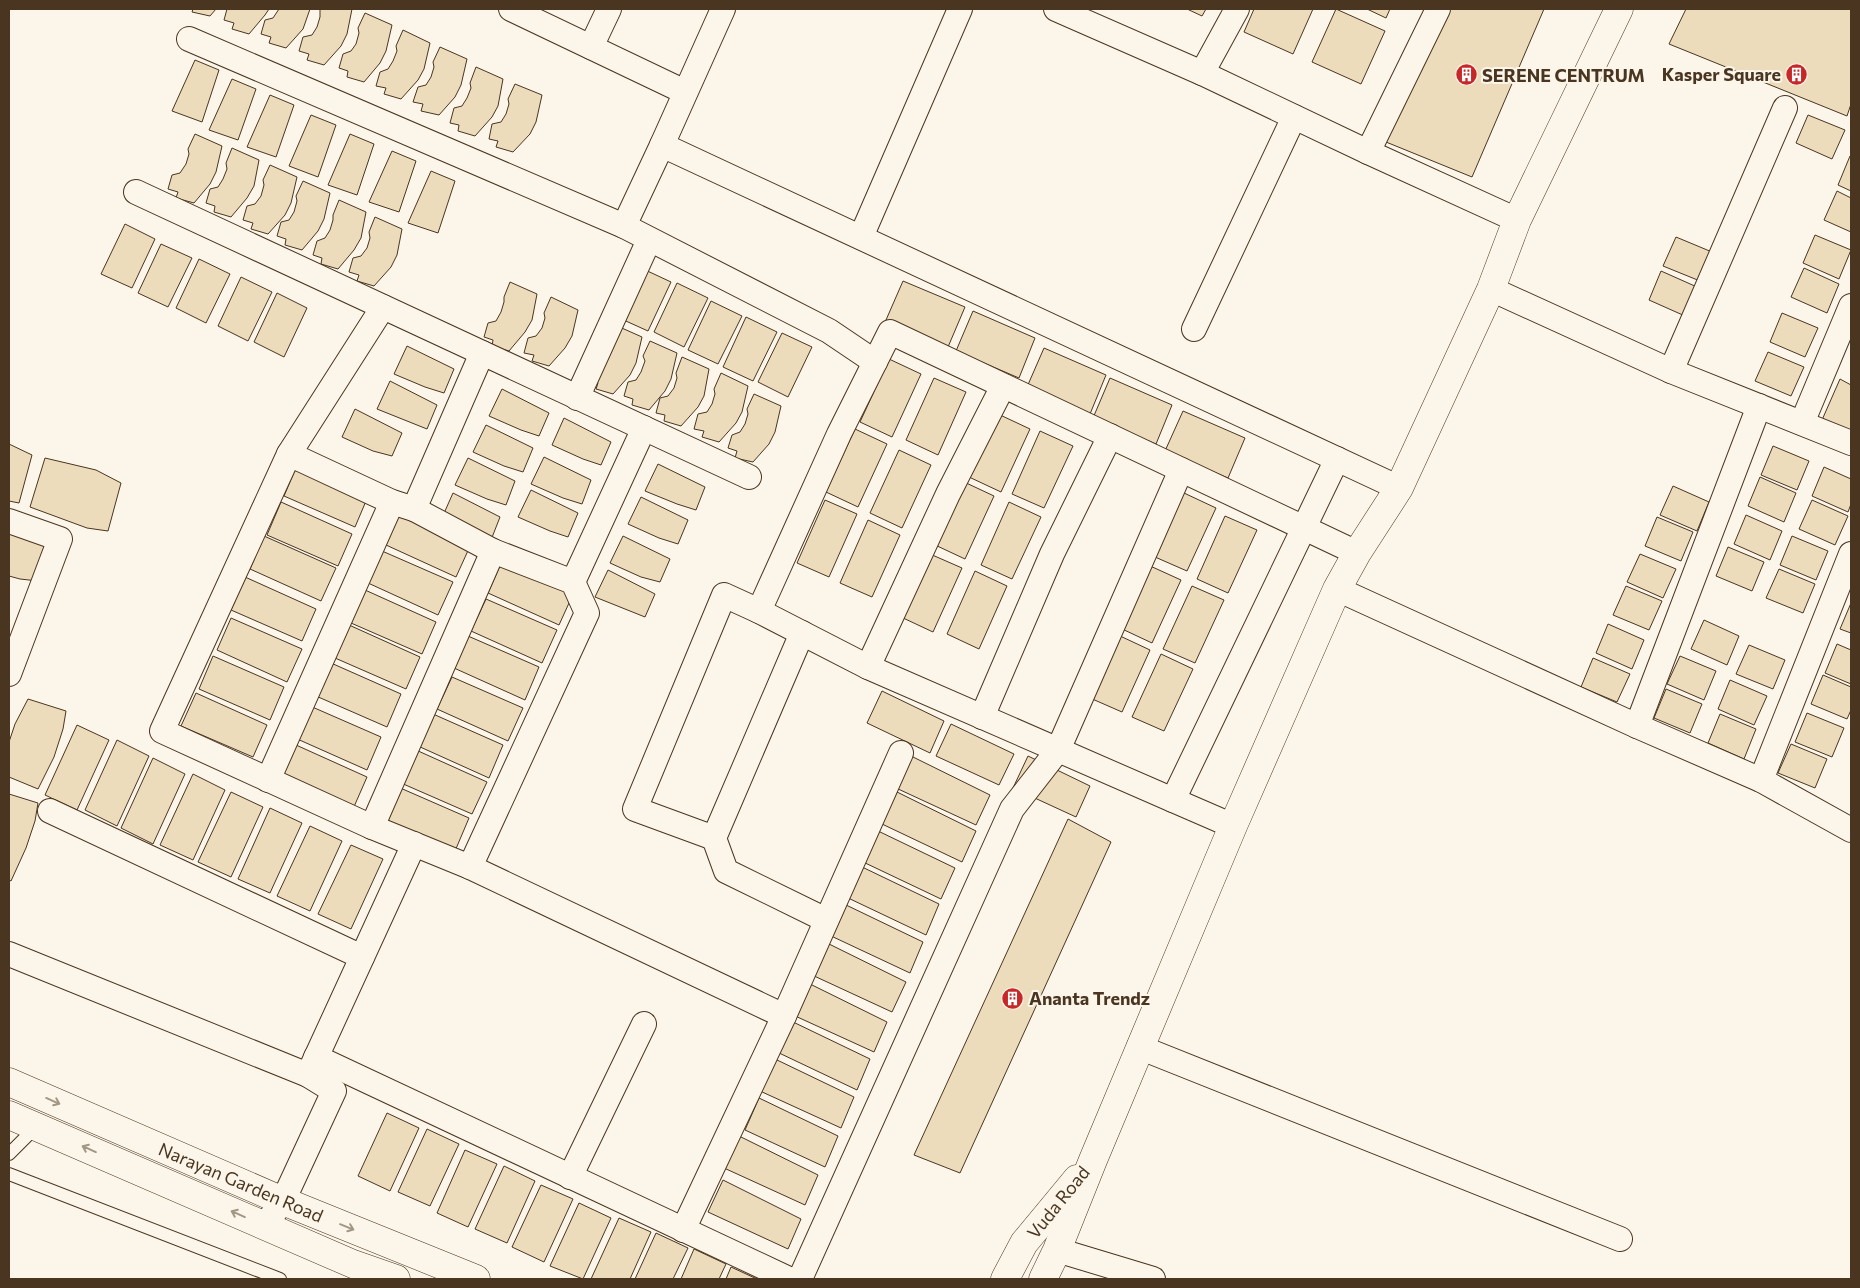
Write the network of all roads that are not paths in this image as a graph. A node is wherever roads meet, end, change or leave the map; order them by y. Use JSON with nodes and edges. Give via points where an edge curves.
{"nodes":[{"id":1,"x":511,"y":9,"type":"edge"},
{"id":2,"x":608,"y":9,"type":"edge"},
{"id":3,"x":723,"y":9,"type":"edge"},
{"id":4,"x":960,"y":9,"type":"edge"},
{"id":5,"x":1056,"y":9,"type":"edge"},
{"id":6,"x":1237,"y":9,"type":"edge"},
{"id":7,"x":1438,"y":9,"type":"edge"},
{"id":8,"x":1612,"y":11,"type":"edge"},
{"id":9,"x":189,"y":39,"type":"dead end"},
{"id":10,"x":592,"y":48,"type":"junction"},
{"id":11,"x":1202,"y":73,"type":"junction"},
{"id":12,"x":685,"y":92,"type":"junction"},
{"id":13,"x":1785,"y":108,"type":"dead end"},
{"id":14,"x":1294,"y":117,"type":"junction"},
{"id":15,"x":662,"y":145,"type":"junction"},
{"id":16,"x":1368,"y":152,"type":"junction"},
{"id":17,"x":136,"y":192,"type":"dead end"},
{"id":18,"x":1517,"y":220,"type":"junction"},
{"id":19,"x":624,"y":226,"type":"junction"},
{"id":20,"x":861,"y":237,"type":"junction"},
{"id":21,"x":650,"y":240,"type":"junction"},
{"id":22,"x":1490,"y":289,"type":"junction"},
{"id":23,"x":1851,"y":306,"type":"edge"},
{"id":24,"x":383,"y":307,"type":"junction"},
{"id":25,"x":1194,"y":329,"type":"dead end"},
{"id":26,"x":482,"y":353,"type":"junction"},
{"id":27,"x":875,"y":362,"type":"junction"},
{"id":28,"x":1672,"y":371,"type":"junction"},
{"id":29,"x":1003,"y":386,"type":"junction"},
{"id":30,"x":577,"y":398,"type":"junction"},
{"id":31,"x":1759,"y":406,"type":"junction"},
{"id":32,"x":1802,"y":423,"type":"junction"},
{"id":33,"x":644,"y":428,"type":"junction"},
{"id":34,"x":1110,"y":436,"type":"junction"},
{"id":35,"x":1851,"y":443,"type":"edge"},
{"id":36,"x":289,"y":454,"type":"junction"},
{"id":37,"x":1342,"y":461,"type":"junction"},
{"id":38,"x":1180,"y":470,"type":"junction"},
{"id":39,"x":749,"y":477,"type":"dead end"},
{"id":40,"x":1400,"y":488,"type":"junction"},
{"id":41,"x":402,"y":505,"type":"junction"},
{"id":42,"x":9,"y":521,"type":"edge"},
{"id":43,"x":1315,"y":533,"type":"junction"},
{"id":44,"x":493,"y":551,"type":"junction"},
{"id":45,"x":1357,"y":553,"type":"junction"},
{"id":46,"x":1851,"y":554,"type":"edge"},
{"id":47,"x":573,"y":582,"type":"junction"},
{"id":48,"x":1337,"y":589,"type":"junction"},
{"id":49,"x":759,"y":611,"type":"junction"},
{"id":50,"x":802,"y":633,"type":"junction"},
{"id":51,"x":868,"y":667,"type":"junction"},
{"id":52,"x":9,"y":674,"type":"edge"},
{"id":53,"x":982,"y":717,"type":"junction"},
{"id":54,"x":1636,"y":726,"type":"junction"},
{"id":55,"x":1058,"y":750,"type":"junction"},
{"id":56,"x":901,"y":753,"type":"dead end"},
{"id":57,"x":268,"y":780,"type":"junction"},
{"id":58,"x":1761,"y":780,"type":"junction"},
{"id":59,"x":1175,"y":801,"type":"junction"},
{"id":60,"x":50,"y":811,"type":"dead end"},
{"id":61,"x":1232,"y":826,"type":"junction"},
{"id":62,"x":372,"y":827,"type":"junction"},
{"id":63,"x":1851,"y":830,"type":"edge"},
{"id":64,"x":714,"y":838,"type":"junction"},
{"id":65,"x":414,"y":844,"type":"junction"},
{"id":66,"x":470,"y":867,"type":"junction"},
{"id":67,"x":826,"y":920,"type":"junction"},
{"id":68,"x":9,"y":954,"type":"edge"},
{"id":69,"x":362,"y":957,"type":"junction"},
{"id":70,"x":784,"y":1016,"type":"junction"},
{"id":71,"x":644,"y":1024,"type":"dead end"},
{"id":72,"x":1139,"y":1048,"type":"junction"},
{"id":73,"x":312,"y":1066,"type":"junction"},
{"id":74,"x":9,"y":1082,"type":"edge"},
{"id":75,"x":9,"y":1115,"type":"edge"},
{"id":76,"x":37,"y":1126,"type":"junction"},
{"id":77,"x":9,"y":1154,"type":"edge"},
{"id":78,"x":1092,"y":1160,"type":"junction"},
{"id":79,"x":9,"y":1174,"type":"edge"},
{"id":80,"x":570,"y":1177,"type":"junction"},
{"id":81,"x":283,"y":1201,"type":"junction"},
{"id":82,"x":264,"y":1226,"type":"junction"},
{"id":83,"x":683,"y":1230,"type":"junction"},
{"id":84,"x":1620,"y":1239,"type":"dead end"},
{"id":85,"x":1057,"y":1250,"type":"junction"},
{"id":86,"x":350,"y":1272,"type":"edge"},
{"id":87,"x":280,"y":1279,"type":"edge"},
{"id":88,"x":396,"y":1279,"type":"edge"},
{"id":89,"x":476,"y":1279,"type":"edge"},
{"id":90,"x":789,"y":1279,"type":"edge"},
{"id":91,"x":800,"y":1279,"type":"edge"},
{"id":92,"x":1005,"y":1279,"type":"edge"},
{"id":93,"x":1043,"y":1279,"type":"edge"},
{"id":94,"x":1153,"y":1279,"type":"edge"}],
"edges":[{"from":1,"to":10,"type":"street"},
{"from":2,"to":10,"type":"street"},
{"from":3,"to":12,"type":"street"},
{"from":4,"to":20,"type":"street"},
{"from":5,"to":11,"type":"street"},
{"from":6,"to":11,"type":"street"},
{"from":7,"to":16,"type":"street"},
{"from":8,"to":18,"type":"street"},
{"from":9,"to":19,"type":"street"},
{"from":10,"to":12,"type":"street"},
{"from":11,"to":14,"type":"street"},
{"from":12,"to":15,"type":"street"},
{"from":13,"to":28,"type":"street"},
{"from":14,"to":16,"type":"street"},
{"from":14,"to":25,"type":"street"},
{"from":15,"to":19,"type":"street"},
{"from":15,"to":20,"type":"street"},
{"from":16,"to":18,"type":"street"},
{"from":17,"to":24,"type":"street"},
{"from":18,"to":22,"type":"street"},
{"from":19,"to":21,"type":"street"},
{"from":20,"to":37,"type":"street"},
{"from":21,"to":27,"type":"street","via":[[829,331]]},
{"from":21,"to":30,"type":"street"},
{"from":22,"to":28,"type":"street"},
{"from":22,"to":40,"type":"street"},
{"from":23,"to":32,"type":"street"},
{"from":24,"to":26,"type":"street"},
{"from":24,"to":36,"type":"street"},
{"from":26,"to":30,"type":"street"},
{"from":26,"to":41,"type":"street"},
{"from":27,"to":29,"type":"street","via":[[890,332]]},
{"from":27,"to":49,"type":"street"},
{"from":28,"to":31,"type":"street"},
{"from":29,"to":34,"type":"street"},
{"from":29,"to":51,"type":"street","via":[[948,494]]},
{"from":30,"to":33,"type":"street"},
{"from":31,"to":32,"type":"street"},
{"from":31,"to":54,"type":"street"},
{"from":32,"to":35,"type":"street"},
{"from":33,"to":39,"type":"street"},
{"from":33,"to":47,"type":"street"},
{"from":34,"to":38,"type":"street"},
{"from":34,"to":53,"type":"street","via":[[1052,554]]},
{"from":36,"to":41,"type":"street"},
{"from":36,"to":57,"type":"street","via":[[162,730]]},
{"from":37,"to":40,"type":"street"},
{"from":37,"to":43,"type":"street"},
{"from":38,"to":43,"type":"street"},
{"from":38,"to":55,"type":"street"},
{"from":40,"to":45,"type":"street"},
{"from":41,"to":44,"type":"street"},
{"from":41,"to":57,"type":"street"},
{"from":42,"to":52,"type":"street","via":[[60,539]]},
{"from":43,"to":45,"type":"street"},
{"from":43,"to":59,"type":"street"},
{"from":44,"to":47,"type":"street"},
{"from":44,"to":62,"type":"street"},
{"from":45,"to":48,"type":"street"},
{"from":46,"to":58,"type":"street"},
{"from":47,"to":66,"type":"street","via":[[587,614]]},
{"from":48,"to":54,"type":"street"},
{"from":48,"to":61,"type":"street"},
{"from":49,"to":50,"type":"street"},
{"from":49,"to":64,"type":"street","via":[[724,595],[635,810]]},
{"from":50,"to":51,"type":"street"},
{"from":50,"to":64,"type":"street"},
{"from":51,"to":53,"type":"street"},
{"from":53,"to":55,"type":"street"},
{"from":54,"to":58,"type":"street"},
{"from":55,"to":59,"type":"street"},
{"from":55,"to":91,"type":"street","via":[[1012,809]]},
{"from":56,"to":67,"type":"street"},
{"from":57,"to":62,"type":"street"},
{"from":58,"to":63,"type":"street"},
{"from":59,"to":61,"type":"street"},
{"from":60,"to":69,"type":"street"},
{"from":61,"to":72,"type":"street"},
{"from":62,"to":65,"type":"street"},
{"from":64,"to":67,"type":"street","via":[[726,871]]},
{"from":65,"to":66,"type":"street"},
{"from":65,"to":69,"type":"street"},
{"from":66,"to":70,"type":"street"},
{"from":67,"to":70,"type":"street"},
{"from":68,"to":73,"type":"street"},
{"from":69,"to":73,"type":"street"},
{"from":70,"to":83,"type":"street"},
{"from":71,"to":80,"type":"street"},
{"from":72,"to":78,"type":"street"},
{"from":72,"to":84,"type":"street"},
{"from":73,"to":80,"type":"street"},
{"from":73,"to":81,"type":"street","via":[[334,1091]]},
{"from":74,"to":81,"type":"street","name":"Narayan Garden Road","one_way":true},
{"from":75,"to":76,"type":"street","name":"Narayan Garden Road"},
{"from":76,"to":77,"type":"lane"},
{"from":82,"to":76,"type":"street","name":"Narayan Garden Road","one_way":true},
{"from":78,"to":85,"type":"street","name":"Vuda Road"},
{"from":78,"to":92,"type":"street","name":"Vuda Road","via":[[1024,1243]]},
{"from":79,"to":87,"type":"lane"},
{"from":80,"to":83,"type":"street"},
{"from":81,"to":82,"type":"street"},
{"from":81,"to":89,"type":"street","name":"Narayan Garden Road","one_way":true},
{"from":82,"to":86,"type":"street","name":"Narayan Garden Road"},
{"from":83,"to":90,"type":"street"},
{"from":85,"to":93,"type":"street","name":"Vuda Road"},
{"from":85,"to":94,"type":"street"},
{"from":86,"to":88,"type":"street","name":"Narayan Garden Road"}]}
